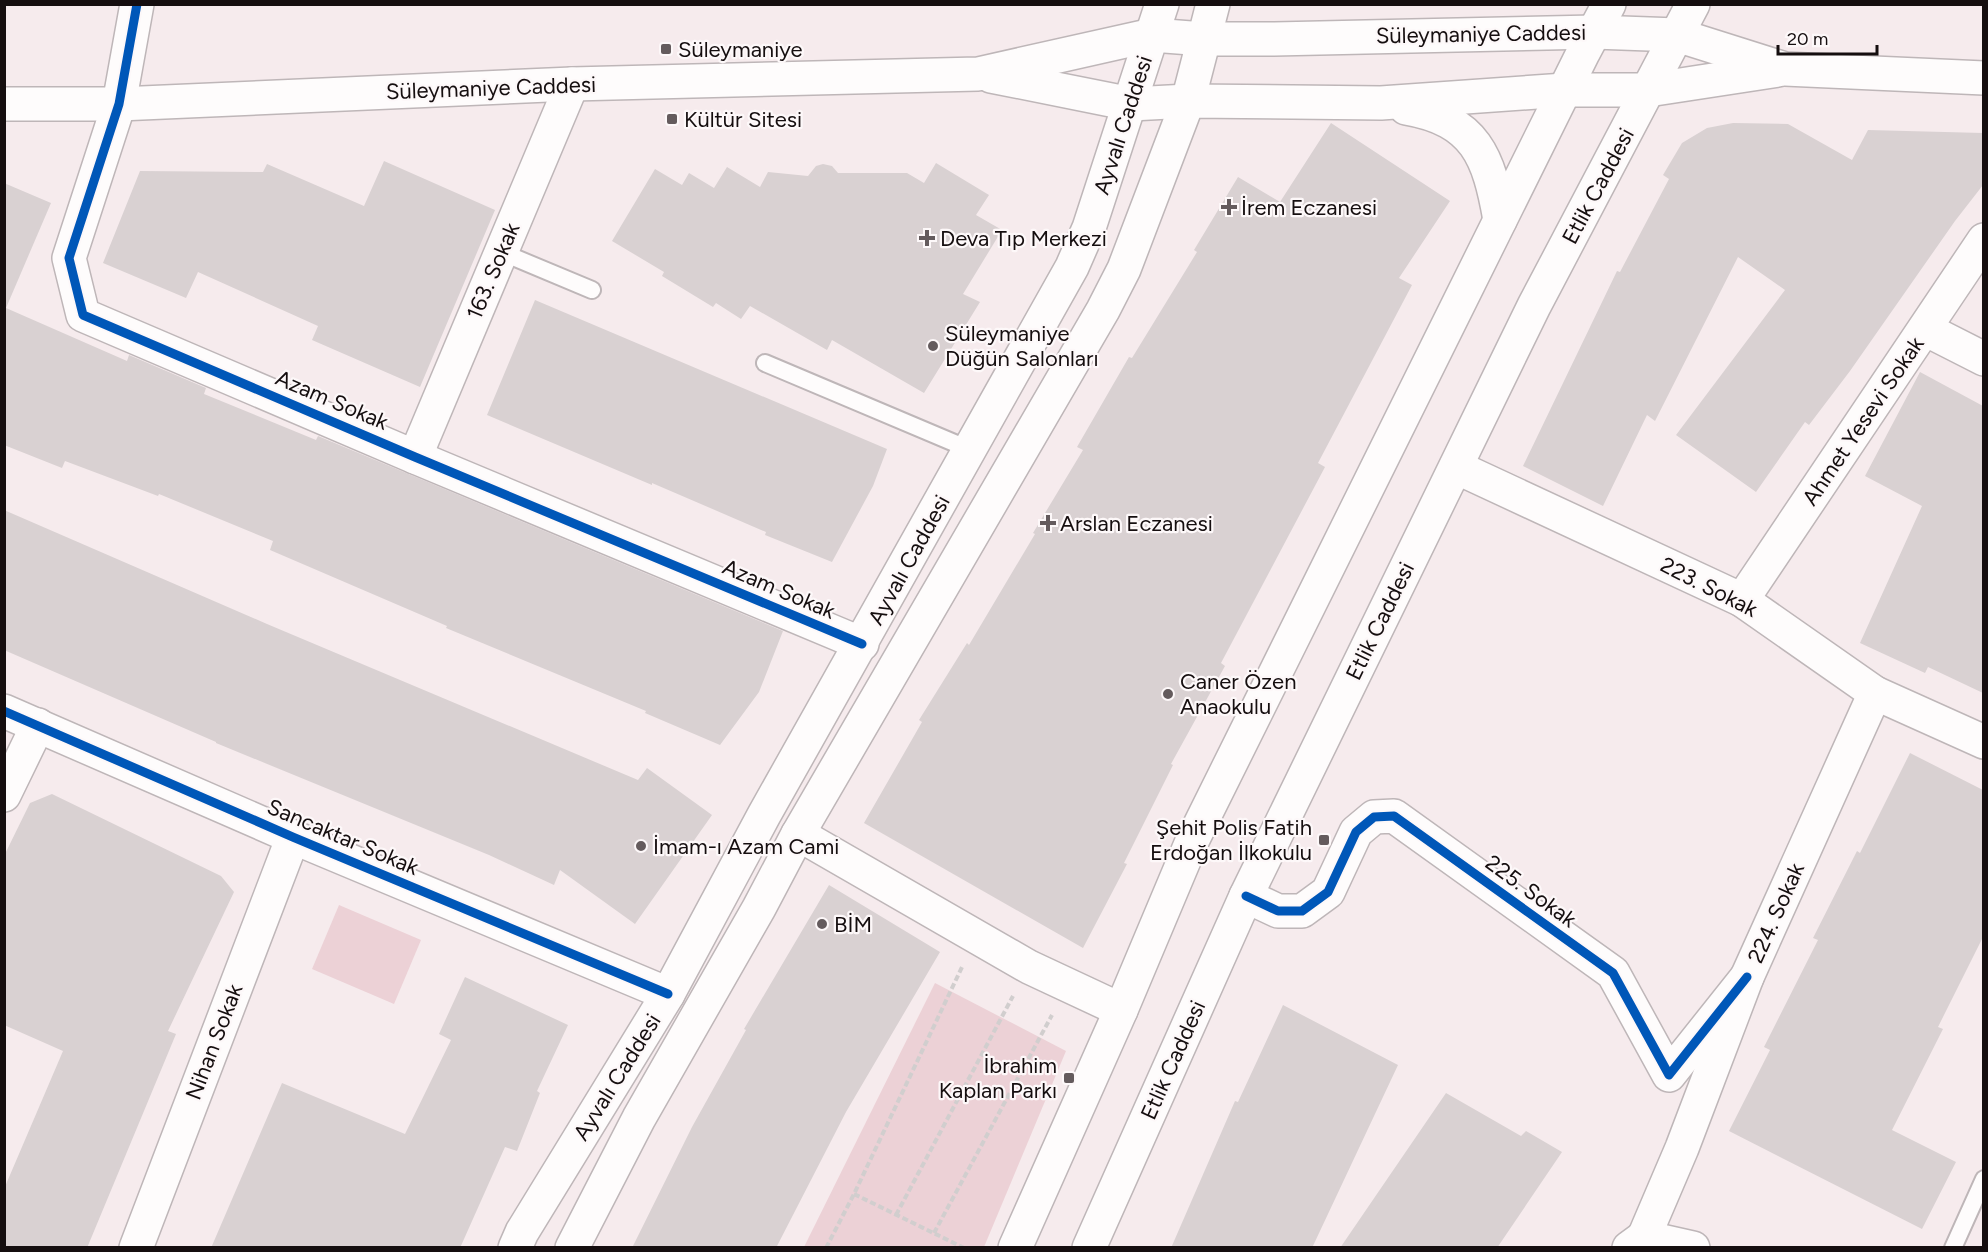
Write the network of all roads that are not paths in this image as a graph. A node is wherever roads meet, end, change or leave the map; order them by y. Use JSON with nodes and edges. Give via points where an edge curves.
{"nodes":[{"id":1,"x":137,"y":4,"type":"edge"},
{"id":2,"x":1214,"y":4,"type":"edge"},
{"id":3,"x":1693,"y":4,"type":"edge"},
{"id":4,"x":1602,"y":18,"type":"edge"},
{"id":5,"x":1157,"y":20,"type":"edge"},
{"id":6,"x":1677,"y":35,"type":"junction"},
{"id":7,"x":1204,"y":39,"type":"junction"},
{"id":8,"x":1785,"y":69,"type":"junction"},
{"id":9,"x":978,"y":74,"type":"junction"},
{"id":10,"x":1983,"y":78,"type":"edge"},
{"id":11,"x":572,"y":84,"type":"junction"},
{"id":12,"x":1565,"y":90,"type":"junction"},
{"id":13,"x":1648,"y":90,"type":"junction"},
{"id":14,"x":1188,"y":101,"type":"junction"},
{"id":15,"x":1381,"y":103,"type":"junction"},
{"id":16,"x":4,"y":104,"type":"edge"},
{"id":17,"x":119,"y":104,"type":"junction"},
{"id":18,"x":1131,"y":104,"type":"junction"},
{"id":19,"x":1500,"y":220,"type":"junction"},
{"id":20,"x":1983,"y":240,"type":"edge"},
{"id":21,"x":501,"y":252,"type":"junction"},
{"id":22,"x":592,"y":290,"type":"dead end"},
{"id":23,"x":1925,"y":329,"type":"junction"},
{"id":24,"x":1983,"y":359,"type":"edge"},
{"id":25,"x":765,"y":363,"type":"dead end"},
{"id":26,"x":971,"y":450,"type":"junction"},
{"id":27,"x":415,"y":457,"type":"junction"},
{"id":28,"x":1456,"y":467,"type":"junction"},
{"id":29,"x":1742,"y":600,"type":"junction"},
{"id":30,"x":862,"y":644,"type":"junction"},
{"id":31,"x":1875,"y":693,"type":"junction"},
{"id":32,"x":4,"y":711,"type":"edge"},
{"id":33,"x":38,"y":725,"type":"junction"},
{"id":34,"x":1983,"y":742,"type":"edge"},
{"id":35,"x":4,"y":795,"type":"edge"},
{"id":36,"x":798,"y":834,"type":"junction"},
{"id":37,"x":293,"y":837,"type":"junction"},
{"id":38,"x":1246,"y":896,"type":"junction"},
{"id":39,"x":1747,"y":977,"type":"junction"},
{"id":40,"x":668,"y":994,"type":"junction"},
{"id":41,"x":1121,"y":1010,"type":"junction"},
{"id":42,"x":1983,"y":1179,"type":"edge"},
{"id":43,"x":1637,"y":1242,"type":"edge"},
{"id":44,"x":136,"y":1248,"type":"edge"},
{"id":45,"x":515,"y":1248,"type":"edge"},
{"id":46,"x":572,"y":1248,"type":"edge"},
{"id":47,"x":1015,"y":1248,"type":"edge"},
{"id":48,"x":1089,"y":1248,"type":"edge"},
{"id":49,"x":1693,"y":1248,"type":"edge"},
{"id":50,"x":1953,"y":1248,"type":"edge"}],
"edges":[{"from":1,"to":17,"type":"main road","name":"Azam Sokak"},
{"from":2,"to":7,"type":"main road","name":"Ayvalı Caddesi"},
{"from":3,"to":6,"type":"main road","name":"Etlik Caddesi"},
{"from":4,"to":6,"type":"main road","name":"Süleymaniye Caddesi"},
{"from":4,"to":7,"type":"main road","name":"Süleymaniye Caddesi","via":[[1274,39]]},
{"from":4,"to":12,"type":"main road"},
{"from":5,"to":7,"type":"main road","name":"Süleymaniye Caddesi"},
{"from":5,"to":9,"type":"main road","name":"Süleymaniye Caddesi"},
{"from":5,"to":18,"type":"main road","name":"Ayvalı Caddesi"},
{"from":6,"to":8,"type":"main road","name":"Süleymaniye Caddesi"},
{"from":6,"to":13,"type":"main road","name":"Etlik Caddesi"},
{"from":7,"to":14,"type":"main road","name":"Ayvalı Caddesi"},
{"from":8,"to":10,"type":"main road","name":"Süleymaniye Caddesi"},
{"from":8,"to":13,"type":"main road","name":"Süleymaniye Caddesi"},
{"from":9,"to":11,"type":"main road","name":"Süleymaniye Caddesi"},
{"from":9,"to":18,"type":"main road","name":"Süleymaniye Caddesi"},
{"from":11,"to":17,"type":"main road","name":"Süleymaniye Caddesi"},
{"from":11,"to":21,"type":"main road","name":"163. Sokak"},
{"from":12,"to":13,"type":"main road","name":"Süleymaniye Caddesi"},
{"from":12,"to":15,"type":"main road","name":"Süleymaniye Caddesi"},
{"from":12,"to":19,"type":"main road"},
{"from":13,"to":28,"type":"main road","name":"Etlik Caddesi","via":[[1534,306]]},
{"from":14,"to":15,"type":"main road","name":"Süleymaniye Caddesi"},
{"from":14,"to":18,"type":"main road","name":"Süleymaniye Caddesi"},
{"from":14,"to":36,"type":"main road","name":"Ayvalı Caddesi","via":[[1124,269],[1103,310]]},
{"from":15,"to":19,"type":"main road","name":"Süleymaniye Caddesi","via":[[1418,110],[1469,134],[1484,158]]},
{"from":16,"to":17,"type":"main road","name":"Süleymaniye Caddesi"},
{"from":17,"to":27,"type":"main road","name":"Azam Sokak","via":[[69,258],[83,315]]},
{"from":18,"to":26,"type":"main road","name":"Ayvalı Caddesi","via":[[1072,267]]},
{"from":19,"to":41,"type":"main road","via":[[1193,839]]},
{"from":20,"to":23,"type":"main road","name":"Ahmet Yesevi Sokak"},
{"from":21,"to":22,"type":"lane"},
{"from":21,"to":27,"type":"main road","name":"163. Sokak"},
{"from":23,"to":24,"type":"main road"},
{"from":23,"to":29,"type":"main road","name":"Ahmet Yesevi Sokak"},
{"from":25,"to":26,"type":"lane"},
{"from":26,"to":30,"type":"main road","name":"Ayvalı Caddesi"},
{"from":27,"to":30,"type":"main road","name":"Azam Sokak"},
{"from":28,"to":29,"type":"main road","name":"223. Sokak"},
{"from":28,"to":38,"type":"main road","name":"Etlik Caddesi"},
{"from":29,"to":31,"type":"main road","name":"223. Sokak"},
{"from":30,"to":40,"type":"main road","name":"Ayvalı Caddesi"},
{"from":31,"to":34,"type":"main road","name":"223. Sokak"},
{"from":31,"to":39,"type":"main road","name":"224. Sokak"},
{"from":32,"to":33,"type":"main road","name":"Sancaktar Sokak"},
{"from":33,"to":35,"type":"main road"},
{"from":33,"to":37,"type":"main road","name":"Sancaktar Sokak"},
{"from":36,"to":41,"type":"main road","via":[[1029,967]]},
{"from":36,"to":46,"type":"main road","name":"Ayvalı Caddesi","via":[[639,1118]]},
{"from":37,"to":40,"type":"main road","name":"Sancaktar Sokak"},
{"from":37,"to":44,"type":"main road","name":"Nihan Sokak"},
{"from":38,"to":39,"type":"main road","name":"225. Sokak","via":[[1278,911],[1302,911],[1328,892],[1356,831],[1374,817],[1394,816],[1613,974],[1670,1075]]},
{"from":38,"to":48,"type":"main road","name":"Etlik Caddesi"},
{"from":39,"to":43,"type":"main road","name":"224. Sokak","via":[[1682,1148]]},
{"from":40,"to":45,"type":"main road","name":"Ayvalı Caddesi"},
{"from":41,"to":47,"type":"main road"},
{"from":42,"to":50,"type":"lane"},
{"from":43,"to":49,"type":"main road"}]}
